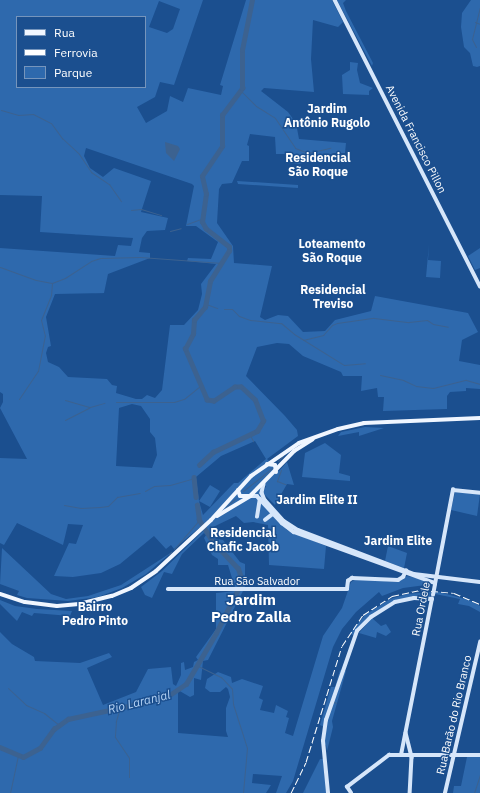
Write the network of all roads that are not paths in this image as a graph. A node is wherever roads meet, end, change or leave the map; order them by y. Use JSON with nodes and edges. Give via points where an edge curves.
{"nodes":[{"id":1,"x":335,"y":0,"type":"edge"},
{"id":2,"x":480,"y":286,"type":"edge"},
{"id":3,"x":480,"y":418,"type":"edge"},
{"id":4,"x":324,"y":433,"type":"junction"},
{"id":5,"x":265,"y":465,"type":"junction"},
{"id":6,"x":275,"y":473,"type":"junction"},
{"id":7,"x":264,"y":484,"type":"junction"},
{"id":8,"x":238,"y":490,"type":"junction"},
{"id":9,"x":480,"y":493,"type":"edge"},
{"id":10,"x":250,"y":496,"type":"junction"},
{"id":11,"x":260,"y":499,"type":"junction"},
{"id":12,"x":275,"y":513,"type":"junction"},
{"id":13,"x":257,"y":517,"type":"dead end"},
{"id":14,"x":277,"y":518,"type":"junction"},
{"id":15,"x":210,"y":521,"type":"junction"},
{"id":16,"x":294,"y":530,"type":"junction"},
{"id":17,"x":405,"y":572,"type":"junction"},
{"id":18,"x":415,"y":576,"type":"junction"},
{"id":19,"x":436,"y":577,"type":"junction"},
{"id":20,"x":480,"y":582,"type":"edge"},
{"id":21,"x":435,"y":584,"type":"junction"},
{"id":22,"x":168,"y":590,"type":"dead end"},
{"id":23,"x":0,"y":594,"type":"edge"},
{"id":24,"x":432,"y":599,"type":"junction"},
{"id":25,"x":480,"y":642,"type":"edge"},
{"id":26,"x":406,"y":732,"type":"junction"},
{"id":27,"x":401,"y":754,"type":"junction"},
{"id":28,"x":412,"y":755,"type":"junction"},
{"id":29,"x":480,"y":755,"type":"edge"},
{"id":30,"x":454,"y":756,"type":"junction"},
{"id":31,"x":328,"y":793,"type":"edge"},
{"id":32,"x":351,"y":793,"type":"edge"},
{"id":33,"x":410,"y":793,"type":"edge"},
{"id":34,"x":445,"y":793,"type":"edge"}],
"edges":[{"from":1,"to":2,"type":"main road","name":"Avenida Francisco Pillon"},
{"from":3,"to":4,"type":"main road","via":[[371,422]]},
{"from":4,"to":5,"type":"main road","via":[[295,444]]},
{"from":4,"to":6,"type":"main road","via":[[297,449]]},
{"from":5,"to":6,"type":"main road","via":[[274,464]]},
{"from":5,"to":8,"type":"main road"},
{"from":6,"to":7,"type":"main road"},
{"from":7,"to":10,"type":"main road"},
{"from":7,"to":12,"type":"main road","via":[[263,496]]},
{"from":8,"to":10,"type":"main road","via":[[240,496]]},
{"from":8,"to":15,"type":"main road"},
{"from":9,"to":19,"type":"main road","name":"Rua Ordele","via":[[453,490]]},
{"from":10,"to":11,"type":"main road","via":[[256,495]]},
{"from":10,"to":15,"type":"main road"},
{"from":11,"to":12,"type":"main road"},
{"from":11,"to":13,"type":"main road"},
{"from":12,"to":14,"type":"main road"},
{"from":12,"to":14,"type":"main road","via":[[265,520]]},
{"from":12,"to":16,"type":"main road"},
{"from":14,"to":16,"type":"main road"},
{"from":15,"to":23,"type":"main road","via":[[156,571],[112,596],[58,606],[26,602]]},
{"from":16,"to":17,"type":"main road"},
{"from":17,"to":18,"type":"main road"},
{"from":17,"to":22,"type":"main road","name":"Rua São Salvador","via":[[397,580],[348,580],[347,589]]},
{"from":18,"to":19,"type":"main road"},
{"from":18,"to":21,"type":"main road","via":[[432,580]]},
{"from":19,"to":20,"type":"main road"},
{"from":19,"to":21,"type":"main road","name":"Rua Ordele"},
{"from":21,"to":24,"type":"main road","name":"Rua Ordele","bridge":true},
{"from":24,"to":26,"type":"main road","name":"Rua Ordele"},
{"from":24,"to":31,"type":"main road","via":[[401,600],[368,619],[357,631],[344,673],[334,692],[323,740]]},
{"from":25,"to":30,"type":"main road","name":"Rua Barão do Rio Branco"},
{"from":26,"to":27,"type":"main road","name":"Rua Ordele"},
{"from":26,"to":28,"type":"main road"},
{"from":27,"to":28,"type":"main road"},
{"from":27,"to":32,"type":"main road","via":[[388,755],[347,787]]},
{"from":28,"to":30,"type":"main road"},
{"from":28,"to":33,"type":"main road"},
{"from":29,"to":30,"type":"main road"},
{"from":30,"to":34,"type":"main road","name":"Rua Barão do Rio Branco"}]}
